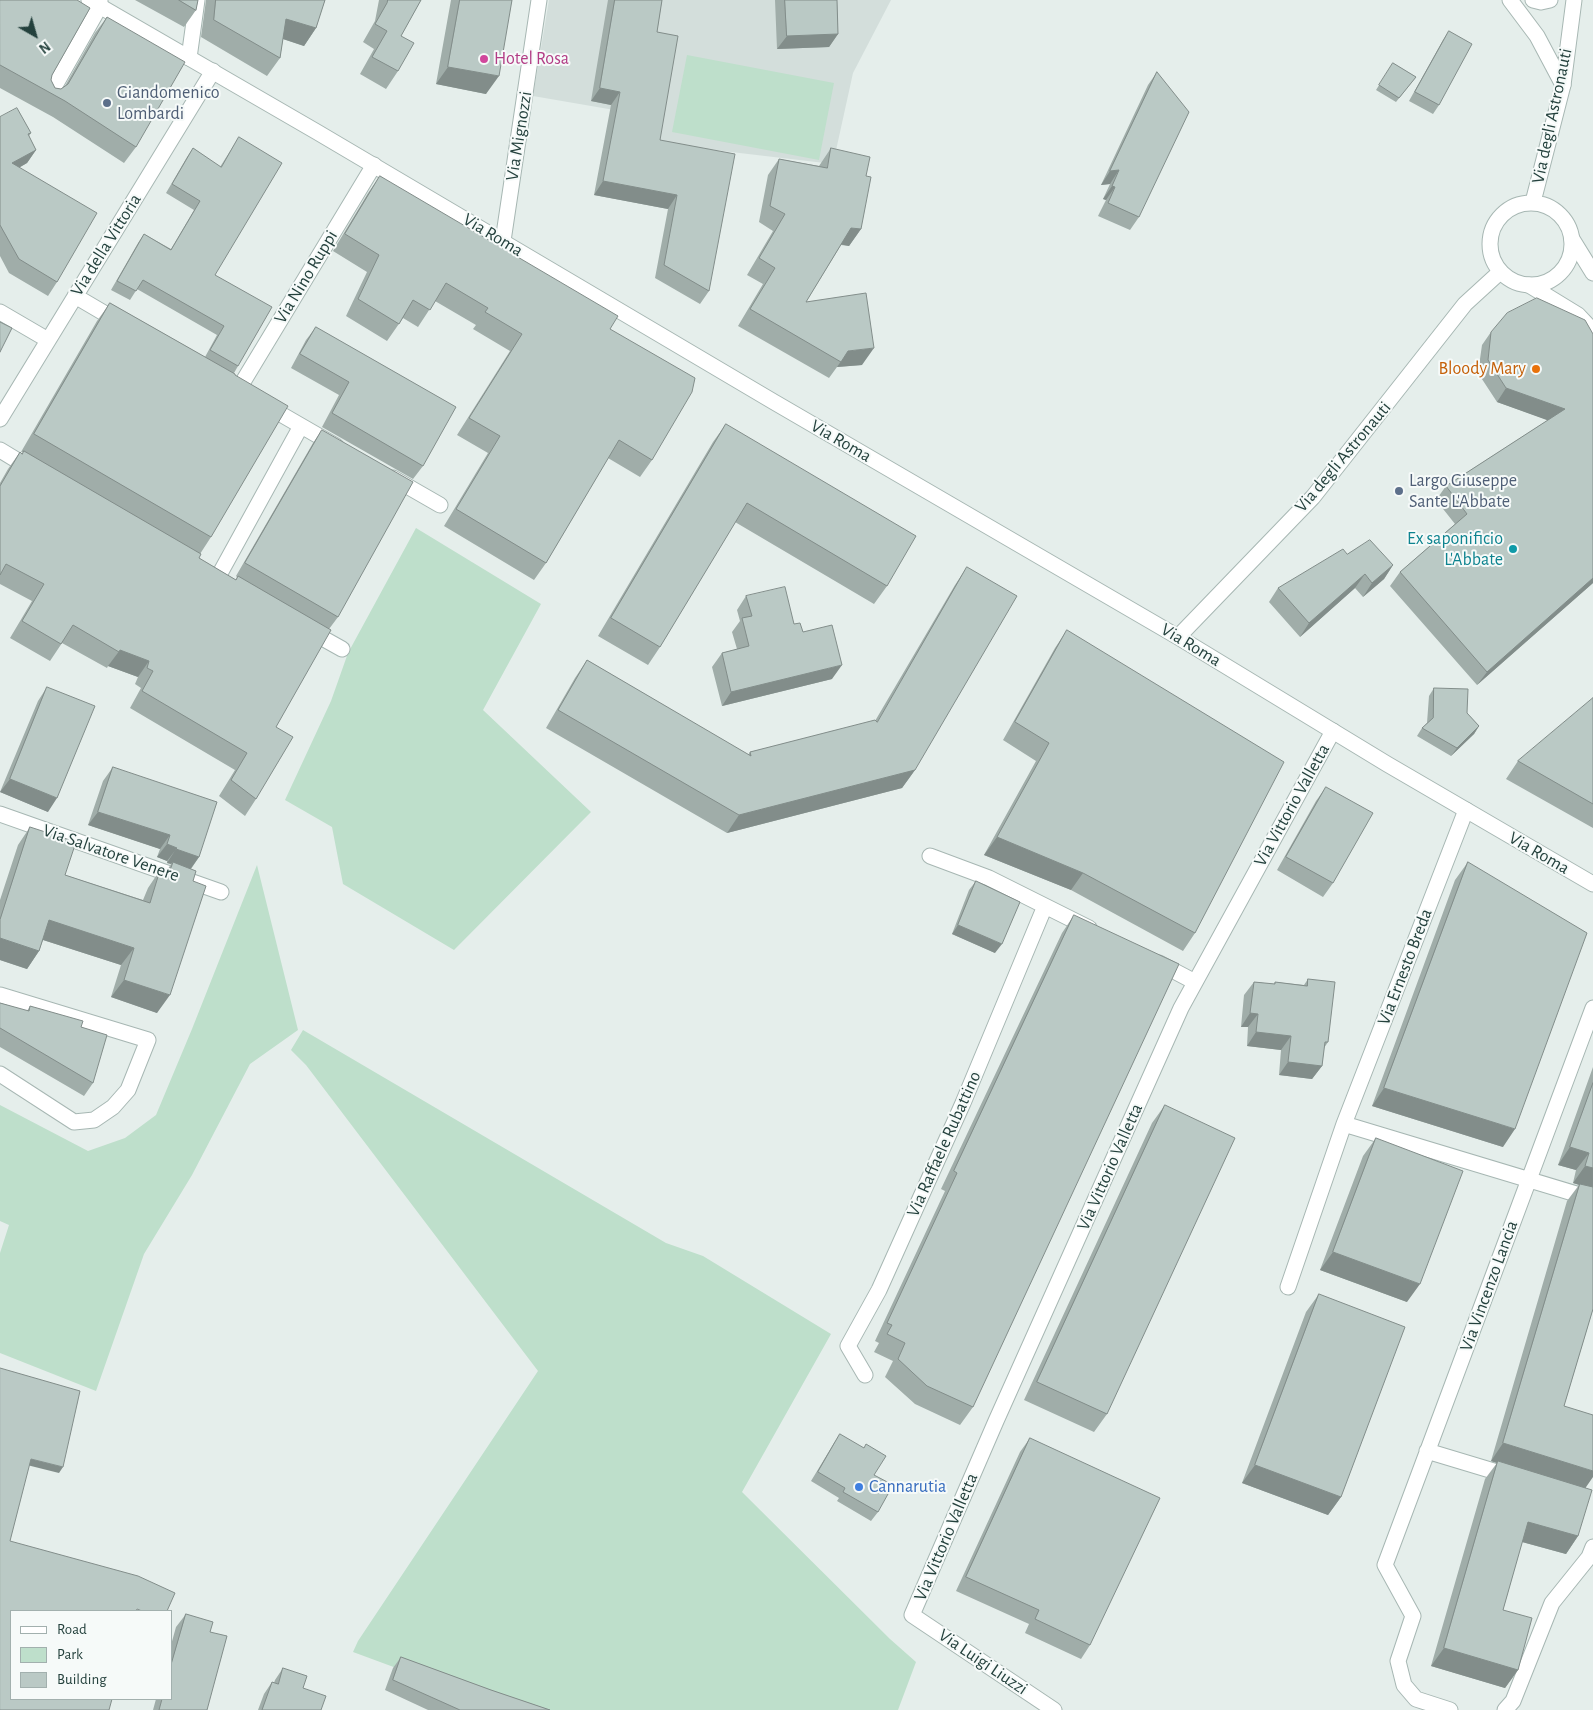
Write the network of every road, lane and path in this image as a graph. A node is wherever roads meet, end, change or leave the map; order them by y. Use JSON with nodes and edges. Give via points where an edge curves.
{"nodes":[{"id":1,"x":197,"y":0,"type":"edge"},
{"id":2,"x":539,"y":0,"type":"edge"},
{"id":3,"x":1510,"y":0,"type":"edge"},
{"id":4,"x":1533,"y":0,"type":"edge"},
{"id":5,"x":1550,"y":0,"type":"edge"},
{"id":6,"x":1574,"y":0,"type":"edge"},
{"id":7,"x":96,"y":2,"type":"edge"},
{"id":8,"x":189,"y":58,"type":"junction"},
{"id":9,"x":213,"y":71,"type":"junction"},
{"id":10,"x":1563,"y":85,"type":"junction"},
{"id":11,"x":49,"y":96,"type":"edge"},
{"id":12,"x":374,"y":165,"type":"junction"},
{"id":13,"x":1533,"y":202,"type":"junction"},
{"id":14,"x":1572,"y":239,"type":"junction"},
{"id":15,"x":503,"y":241,"type":"junction"},
{"id":16,"x":1500,"y":272,"type":"junction"},
{"id":17,"x":1593,"y":273,"type":"edge"},
{"id":18,"x":1529,"y":285,"type":"junction"},
{"id":19,"x":75,"y":296,"type":"junction"},
{"id":20,"x":0,"y":312,"type":"edge"},
{"id":21,"x":135,"y":330,"type":"edge"},
{"id":22,"x":1593,"y":331,"type":"edge"},
{"id":23,"x":48,"y":340,"type":"junction"},
{"id":24,"x":0,"y":418,"type":"edge"},
{"id":25,"x":300,"y":426,"type":"junction"},
{"id":26,"x":0,"y":450,"type":"edge"},
{"id":27,"x":350,"y":454,"type":"edge"},
{"id":28,"x":382,"y":472,"type":"edge"},
{"id":29,"x":42,"y":475,"type":"edge"},
{"id":30,"x":440,"y":505,"type":"dead end"},
{"id":31,"x":201,"y":567,"type":"edge"},
{"id":32,"x":292,"y":620,"type":"edge"},
{"id":33,"x":1178,"y":637,"type":"junction"},
{"id":34,"x":342,"y":650,"type":"dead end"},
{"id":35,"x":1333,"y":731,"type":"junction"},
{"id":36,"x":1466,"y":810,"type":"junction"},
{"id":37,"x":0,"y":814,"type":"edge"},
{"id":38,"x":930,"y":856,"type":"dead end"},
{"id":39,"x":1593,"y":884,"type":"edge"},
{"id":40,"x":221,"y":892,"type":"dead end"},
{"id":41,"x":1045,"y":906,"type":"junction"},
{"id":42,"x":1098,"y":933,"type":"edge"},
{"id":43,"x":1142,"y":955,"type":"edge"},
{"id":44,"x":1195,"y":982,"type":"junction"},
{"id":45,"x":0,"y":995,"type":"edge"},
{"id":46,"x":1593,"y":1008,"type":"edge"},
{"id":47,"x":0,"y":1074,"type":"edge"},
{"id":48,"x":1344,"y":1124,"type":"junction"},
{"id":49,"x":1529,"y":1180,"type":"junction"},
{"id":50,"x":1593,"y":1198,"type":"edge"},
{"id":51,"x":1288,"y":1287,"type":"dead end"},
{"id":52,"x":865,"y":1375,"type":"dead end"},
{"id":53,"x":1427,"y":1451,"type":"junction"},
{"id":54,"x":1519,"y":1479,"type":"edge"},
{"id":55,"x":1593,"y":1547,"type":"edge"},
{"id":56,"x":912,"y":1615,"type":"joint"},
{"id":57,"x":1054,"y":1710,"type":"edge"},
{"id":58,"x":1450,"y":1710,"type":"edge"},
{"id":59,"x":1505,"y":1710,"type":"edge"}],
"edges":[{"from":1,"to":8,"type":"street"},
{"from":2,"to":15,"type":"street","name":"Via Mignozzi"},
{"from":3,"to":10,"type":"street","via":[[1537,36]]},
{"from":4,"to":5,"type":"street"},
{"from":6,"to":10,"type":"street","name":"Via degli Astronauti"},
{"from":7,"to":8,"type":"street","name":"Via Roma"},
{"from":7,"to":11,"type":"street"},
{"from":8,"to":9,"type":"street","name":"Via Roma"},
{"from":9,"to":12,"type":"street","name":"Via Roma"},
{"from":9,"to":19,"type":"street","name":"Via della Vittoria"},
{"from":10,"to":13,"type":"street","name":"Via degli Astronauti"},
{"from":12,"to":15,"type":"street","name":"Via Roma"},
{"from":12,"to":25,"type":"street","name":"Via Nino Ruppi","via":[[234,387]]},
{"from":13,"to":14,"type":"street","via":[[1544,204],[1559,214]]},
{"from":13,"to":16,"type":"street","via":[[1519,204],[1497,220],[1489,246]]},
{"from":14,"to":17,"type":"street"},
{"from":14,"to":18,"type":"street","via":[[1571,253],[1556,276],[1543,283]]},
{"from":15,"to":33,"type":"street","name":"Via Roma"},
{"from":16,"to":18,"type":"street"},
{"from":16,"to":33,"type":"street","name":"Via degli Astronauti","via":[[1465,304],[1313,497]]},
{"from":18,"to":22,"type":"street","via":[[1578,315]]},
{"from":19,"to":21,"type":"street"},
{"from":19,"to":23,"type":"street","name":"Via della Vittoria"},
{"from":20,"to":23,"type":"street"},
{"from":23,"to":24,"type":"street","name":"Via della Vittoria"},
{"from":25,"to":27,"type":"street"},
{"from":25,"to":31,"type":"street","via":[[222,580]]},
{"from":26,"to":29,"type":"street"},
{"from":28,"to":30,"type":"street"},
{"from":32,"to":34,"type":"street"},
{"from":33,"to":35,"type":"street","name":"Via Roma"},
{"from":35,"to":36,"type":"street","name":"Via Roma"},
{"from":35,"to":44,"type":"street","name":"Via Vittorio Valletta"},
{"from":36,"to":39,"type":"street","name":"Via Roma"},
{"from":36,"to":48,"type":"street","name":"Via Ernesto Breda"},
{"from":37,"to":40,"type":"street","name":"Via Salvatore Venere"},
{"from":38,"to":41,"type":"street","via":[[989,878]]},
{"from":41,"to":42,"type":"street"},
{"from":41,"to":52,"type":"street","name":"Via Raffaele Rubattino","via":[[960,1112],[879,1290],[848,1346]]},
{"from":43,"to":44,"type":"street"},
{"from":44,"to":56,"type":"street","name":"Via Vittorio Valletta","via":[[1004,1403]]},
{"from":45,"to":47,"type":"street","via":[[148,1040],[128,1090],[113,1107],[94,1120],[74,1122]]},
{"from":46,"to":49,"type":"street","name":"Via Vincenzo Lancia"},
{"from":48,"to":49,"type":"street"},
{"from":48,"to":51,"type":"street","name":"Via Ernesto Breda"},
{"from":49,"to":50,"type":"street"},
{"from":49,"to":53,"type":"street","name":"Via Vincenzo Lancia"},
{"from":53,"to":54,"type":"street"},
{"from":53,"to":58,"type":"street","name":"Via Vincenzo Lancia","via":[[1385,1565],[1412,1616],[1398,1661],[1404,1685],[1416,1699]]},
{"from":55,"to":59,"type":"street","via":[[1589,1558],[1552,1603],[1513,1701]]},
{"from":56,"to":57,"type":"street","name":"Via Luigi Liuzzi"}]}
